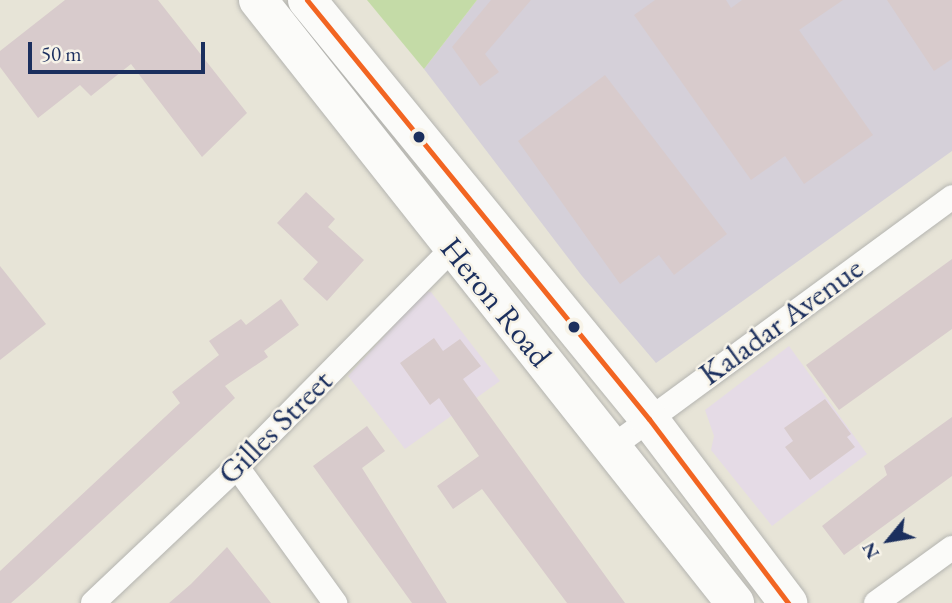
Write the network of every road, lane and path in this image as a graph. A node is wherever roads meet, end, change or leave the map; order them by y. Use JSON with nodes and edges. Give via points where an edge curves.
{"nodes":[{"id":1,"x":258,"y":0,"type":"edge"},
{"id":2,"x":307,"y":0,"type":"edge"},
{"id":3,"x":952,"y":197,"type":"edge"},
{"id":4,"x":453,"y":248,"type":"junction"},
{"id":5,"x":649,"y":419,"type":"junction"},
{"id":6,"x":612,"y":447,"type":"junction"},
{"id":7,"x":237,"y":467,"type":"junction"},
{"id":8,"x":952,"y":548,"type":"edge"},
{"id":9,"x":93,"y":603,"type":"edge"},
{"id":10,"x":335,"y":603,"type":"edge"},
{"id":11,"x":735,"y":603,"type":"edge"},
{"id":12,"x":788,"y":603,"type":"edge"},
{"id":13,"x":876,"y":603,"type":"edge"}],
"edges":[{"from":1,"to":4,"type":"main road","name":"Heron Road"},
{"from":2,"to":5,"type":"main road","name":"Heron Road"},
{"from":3,"to":5,"type":"street","name":"Kaladar Avenue"},
{"from":4,"to":6,"type":"main road","name":"Heron Road"},
{"from":4,"to":7,"type":"street","name":"Gilles Street"},
{"from":5,"to":6,"type":"street","name":"Kaladar Avenue"},
{"from":5,"to":12,"type":"main road","name":"Heron Road"},
{"from":6,"to":11,"type":"main road","name":"Heron Road"},
{"from":7,"to":9,"type":"street","name":"Gilles Street"},
{"from":7,"to":10,"type":"street"},
{"from":8,"to":13,"type":"street"}]}
